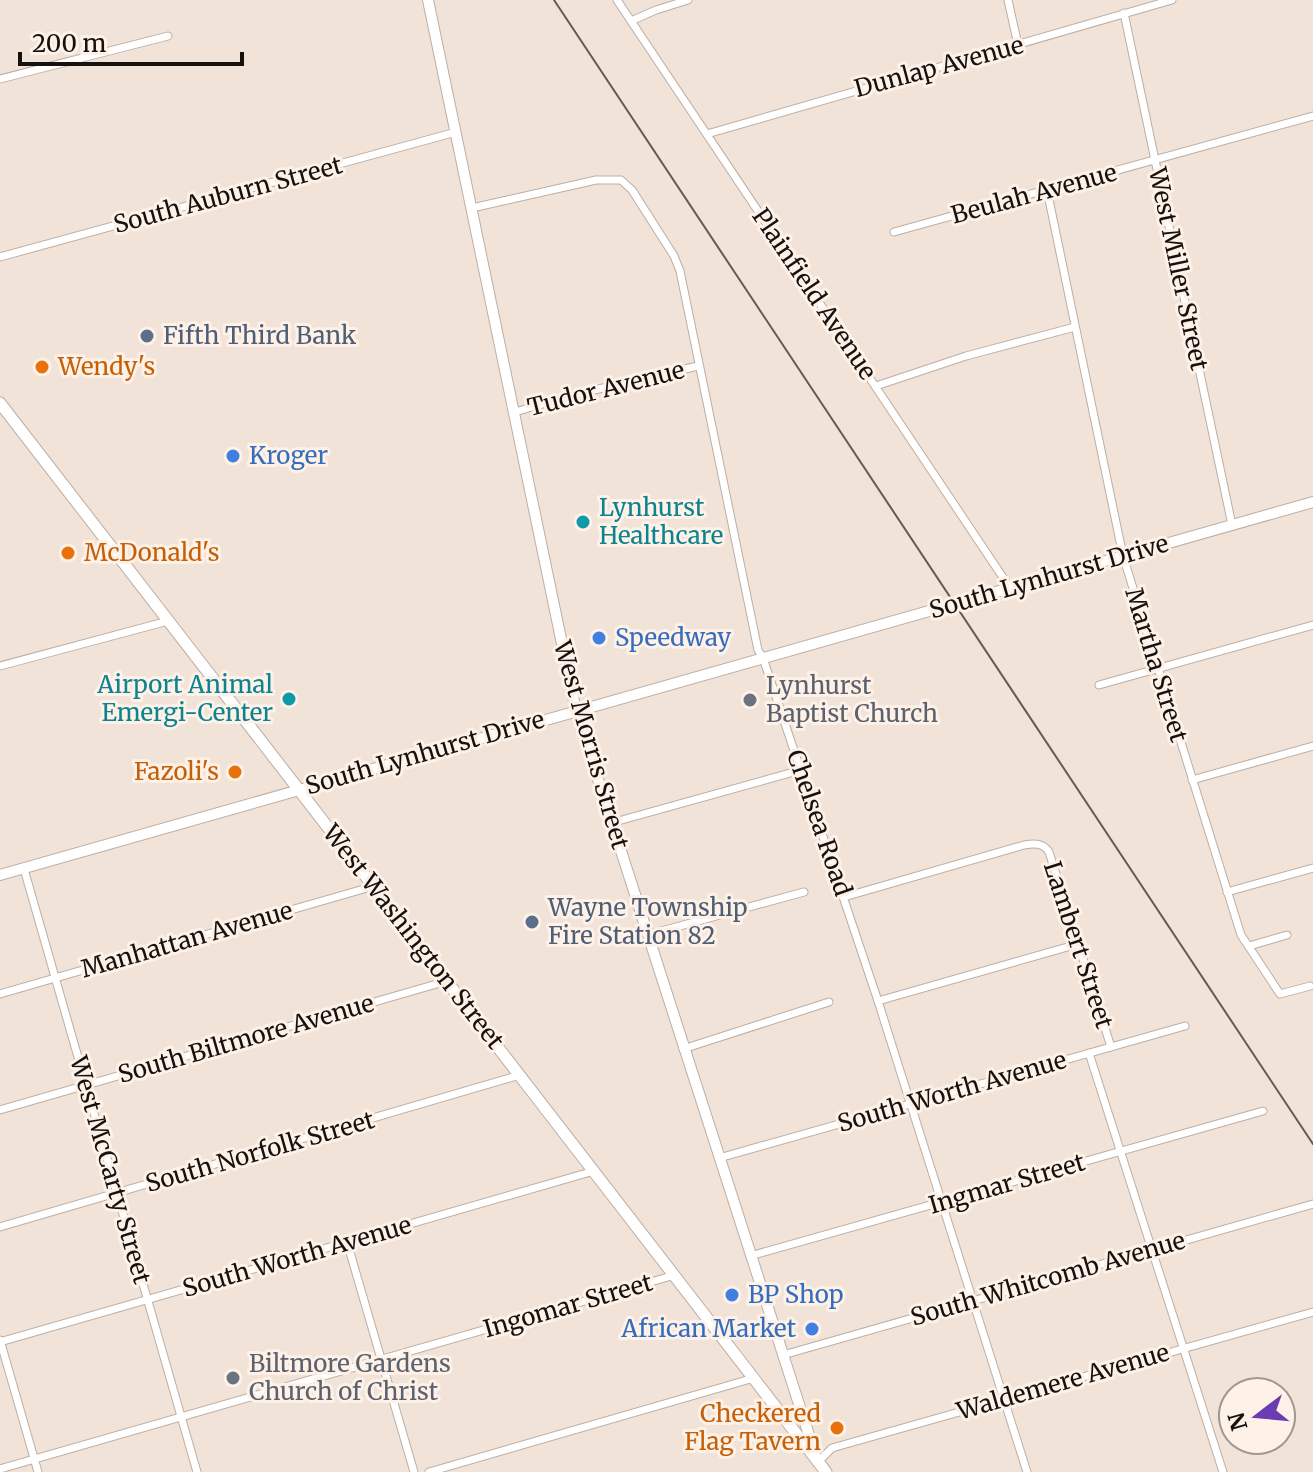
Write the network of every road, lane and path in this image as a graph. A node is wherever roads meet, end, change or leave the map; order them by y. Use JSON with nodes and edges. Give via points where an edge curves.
{"nodes":[{"id":1,"x":428,"y":0,"type":"edge"},
{"id":2,"x":617,"y":0,"type":"edge"},
{"id":3,"x":688,"y":0,"type":"edge"},
{"id":4,"x":1008,"y":0,"type":"edge"},
{"id":5,"x":1172,"y":0,"type":"edge"},
{"id":6,"x":1124,"y":13,"type":"junction"},
{"id":7,"x":631,"y":21,"type":"junction"},
{"id":8,"x":168,"y":36,"type":"dead end"},
{"id":9,"x":1018,"y":45,"type":"junction"},
{"id":10,"x":0,"y":79,"type":"edge"},
{"id":11,"x":1313,"y":116,"type":"edge"},
{"id":12,"x":456,"y":132,"type":"junction"},
{"id":13,"x":707,"y":134,"type":"junction"},
{"id":14,"x":1155,"y":161,"type":"junction"},
{"id":15,"x":1047,"y":190,"type":"junction"},
{"id":16,"x":472,"y":208,"type":"junction"},
{"id":17,"x":894,"y":232,"type":"dead end"},
{"id":18,"x":0,"y":257,"type":"edge"},
{"id":19,"x":1075,"y":327,"type":"junction"},
{"id":20,"x":698,"y":366,"type":"junction"},
{"id":21,"x":876,"y":386,"type":"junction"},
{"id":22,"x":2,"y":409,"type":"edge"},
{"id":23,"x":515,"y":412,"type":"junction"},
{"id":24,"x":1313,"y":502,"type":"edge"},
{"id":25,"x":1232,"y":525,"type":"junction"},
{"id":26,"x":1123,"y":556,"type":"junction"},
{"id":27,"x":1010,"y":588,"type":"junction"},
{"id":28,"x":168,"y":621,"type":"junction"},
{"id":29,"x":1313,"y":625,"type":"edge"},
{"id":30,"x":763,"y":658,"type":"junction"},
{"id":31,"x":0,"y":666,"type":"edge"},
{"id":32,"x":1156,"y":669,"type":"junction"},
{"id":33,"x":1099,"y":685,"type":"dead end"},
{"id":34,"x":576,"y":711,"type":"junction"},
{"id":35,"x":1313,"y":746,"type":"edge"},
{"id":36,"x":801,"y":770,"type":"junction"},
{"id":37,"x":1192,"y":780,"type":"junction"},
{"id":38,"x":298,"y":789,"type":"junction"},
{"id":39,"x":611,"y":823,"type":"junction"},
{"id":40,"x":1313,"y":868,"type":"edge"},
{"id":41,"x":24,"y":869,"type":"junction"},
{"id":42,"x":0,"y":875,"type":"edge"},
{"id":43,"x":374,"y":886,"type":"junction"},
{"id":44,"x":804,"y":892,"type":"dead end"},
{"id":45,"x":1227,"y":892,"type":"junction"},
{"id":46,"x":844,"y":897,"type":"junction"},
{"id":47,"x":647,"y":935,"type":"junction"},
{"id":48,"x":1287,"y":935,"type":"dead end"},
{"id":49,"x":1078,"y":944,"type":"junction"},
{"id":50,"x":1249,"y":946,"type":"junction"},
{"id":51,"x":55,"y":978,"type":"junction"},
{"id":52,"x":447,"y":981,"type":"junction"},
{"id":53,"x":1310,"y":986,"type":"dead end"},
{"id":54,"x":0,"y":994,"type":"edge"},
{"id":55,"x":878,"y":1001,"type":"junction"},
{"id":56,"x":829,"y":1002,"type":"dead end"},
{"id":57,"x":1185,"y":1026,"type":"dead end"},
{"id":58,"x":1111,"y":1047,"type":"junction"},
{"id":59,"x":683,"y":1049,"type":"junction"},
{"id":60,"x":1089,"y":1053,"type":"junction"},
{"id":61,"x":520,"y":1075,"type":"junction"},
{"id":62,"x":86,"y":1086,"type":"junction"},
{"id":63,"x":911,"y":1104,"type":"junction"},
{"id":64,"x":0,"y":1110,"type":"edge"},
{"id":65,"x":1263,"y":1111,"type":"dead end"},
{"id":66,"x":1121,"y":1151,"type":"junction"},
{"id":67,"x":719,"y":1158,"type":"junction"},
{"id":68,"x":594,"y":1171,"type":"junction"},
{"id":69,"x":117,"y":1194,"type":"junction"},
{"id":70,"x":943,"y":1202,"type":"junction"},
{"id":71,"x":1313,"y":1204,"type":"edge"},
{"id":72,"x":0,"y":1227,"type":"edge"},
{"id":73,"x":347,"y":1242,"type":"junction"},
{"id":74,"x":1151,"y":1250,"type":"junction"},
{"id":75,"x":750,"y":1256,"type":"junction"},
{"id":76,"x":675,"y":1275,"type":"junction"},
{"id":77,"x":147,"y":1300,"type":"junction"},
{"id":78,"x":974,"y":1300,"type":"junction"},
{"id":79,"x":1313,"y":1312,"type":"edge"},
{"id":80,"x":0,"y":1342,"type":"edge"},
{"id":81,"x":1183,"y":1348,"type":"junction"},
{"id":82,"x":783,"y":1355,"type":"junction"},
{"id":83,"x":381,"y":1360,"type":"junction"},
{"id":84,"x":754,"y":1378,"type":"junction"},
{"id":85,"x":1005,"y":1397,"type":"junction"},
{"id":86,"x":180,"y":1416,"type":"junction"},
{"id":87,"x":34,"y":1459,"type":"junction"},
{"id":88,"x":821,"y":1468,"type":"edge"},
{"id":89,"x":0,"y":1469,"type":"edge"},
{"id":90,"x":38,"y":1472,"type":"edge"},
{"id":91,"x":197,"y":1472,"type":"edge"},
{"id":92,"x":414,"y":1472,"type":"edge"},
{"id":93,"x":429,"y":1472,"type":"edge"},
{"id":94,"x":1027,"y":1472,"type":"edge"},
{"id":95,"x":1223,"y":1472,"type":"edge"}],
"edges":[{"from":1,"to":12,"type":"main road","name":"West Morris Street"},
{"from":2,"to":7,"type":"street","name":"Plainfield Avenue"},
{"from":3,"to":7,"type":"street"},
{"from":4,"to":9,"type":"street"},
{"from":5,"to":6,"type":"street","name":"Dunlap Avenue"},
{"from":6,"to":9,"type":"street","name":"Dunlap Avenue"},
{"from":6,"to":14,"type":"street","name":"West Miller Street"},
{"from":7,"to":13,"type":"street","name":"Plainfield Avenue"},
{"from":8,"to":10,"type":"street"},
{"from":9,"to":13,"type":"street","name":"Dunlap Avenue"},
{"from":11,"to":14,"type":"street","name":"Beulah Avenue"},
{"from":12,"to":16,"type":"main road","name":"West Morris Street"},
{"from":12,"to":18,"type":"street","name":"South Auburn Street"},
{"from":13,"to":21,"type":"street","name":"Plainfield Avenue"},
{"from":14,"to":15,"type":"street","name":"Beulah Avenue"},
{"from":14,"to":25,"type":"street","name":"West Miller Street"},
{"from":15,"to":17,"type":"street","name":"Beulah Avenue"},
{"from":15,"to":19,"type":"street","name":"Martha Street"},
{"from":16,"to":20,"type":"street","name":"Chelsea Road","via":[[596,180],[621,180],[678,263]]},
{"from":16,"to":23,"type":"main road","name":"West Morris Street"},
{"from":19,"to":21,"type":"street"},
{"from":19,"to":26,"type":"street","name":"Martha Street"},
{"from":20,"to":23,"type":"street","name":"Tudor Avenue"},
{"from":20,"to":30,"type":"street","name":"Chelsea Road"},
{"from":21,"to":27,"type":"street","name":"Plainfield Avenue"},
{"from":22,"to":28,"type":"main road","name":"West Washington Street"},
{"from":23,"to":34,"type":"main road","name":"West Morris Street"},
{"from":24,"to":25,"type":"main road","name":"South Lynhurst Drive"},
{"from":25,"to":26,"type":"main road","name":"South Lynhurst Drive"},
{"from":26,"to":27,"type":"main road","name":"South Lynhurst Drive"},
{"from":26,"to":32,"type":"street","name":"Martha Street"},
{"from":27,"to":30,"type":"main road","name":"South Lynhurst Drive"},
{"from":28,"to":31,"type":"street"},
{"from":28,"to":38,"type":"main road","name":"West Washington Street"},
{"from":29,"to":32,"type":"street"},
{"from":30,"to":34,"type":"main road","name":"South Lynhurst Drive"},
{"from":30,"to":36,"type":"street","name":"Chelsea Road"},
{"from":32,"to":33,"type":"street"},
{"from":32,"to":37,"type":"street","name":"Martha Street"},
{"from":34,"to":38,"type":"main road","name":"South Lynhurst Drive"},
{"from":34,"to":39,"type":"main road","name":"West Morris Street"},
{"from":35,"to":37,"type":"street"},
{"from":36,"to":39,"type":"street"},
{"from":36,"to":46,"type":"street","name":"Chelsea Road"},
{"from":37,"to":45,"type":"street","name":"Martha Street"},
{"from":38,"to":41,"type":"main road","name":"South Lynhurst Drive"},
{"from":38,"to":43,"type":"main road","name":"West Washington Street"},
{"from":39,"to":47,"type":"main road","name":"West Morris Street"},
{"from":40,"to":45,"type":"street"},
{"from":41,"to":42,"type":"main road","name":"South Lynhurst Drive"},
{"from":41,"to":51,"type":"street","name":"West McCarty Street"},
{"from":43,"to":51,"type":"street","name":"Manhattan Avenue"},
{"from":43,"to":52,"type":"main road","name":"West Washington Street"},
{"from":44,"to":47,"type":"street"},
{"from":45,"to":50,"type":"street","name":"Martha Street"},
{"from":46,"to":49,"type":"street","name":"Lambert Street","via":[[1034,843],[1049,852]]},
{"from":46,"to":55,"type":"street","name":"Chelsea Road"},
{"from":47,"to":59,"type":"main road","name":"West Morris Street"},
{"from":48,"to":50,"type":"street"},
{"from":49,"to":55,"type":"street"},
{"from":49,"to":58,"type":"street","name":"Lambert Street"},
{"from":50,"to":53,"type":"street","via":[[1280,994]]},
{"from":51,"to":54,"type":"street","name":"Manhattan Avenue"},
{"from":51,"to":62,"type":"street","name":"West McCarty Street"},
{"from":52,"to":61,"type":"main road","name":"West Washington Street"},
{"from":52,"to":62,"type":"street","name":"South Biltmore Avenue"},
{"from":55,"to":63,"type":"street","name":"Chelsea Road"},
{"from":56,"to":59,"type":"street"},
{"from":57,"to":58,"type":"street","name":"South Worth Avenue"},
{"from":58,"to":60,"type":"street","name":"South Worth Avenue"},
{"from":59,"to":67,"type":"main road","name":"West Morris Street"},
{"from":60,"to":63,"type":"street","name":"South Worth Avenue"},
{"from":60,"to":66,"type":"street","name":"Lambert Street"},
{"from":61,"to":68,"type":"main road","name":"West Washington Street"},
{"from":61,"to":69,"type":"street","name":"South Norfolk Street"},
{"from":62,"to":64,"type":"street","name":"South Biltmore Avenue"},
{"from":62,"to":69,"type":"street","name":"West McCarty Street"},
{"from":63,"to":67,"type":"street","name":"South Worth Avenue"},
{"from":63,"to":70,"type":"street","name":"Chelsea Road"},
{"from":65,"to":66,"type":"street","name":"Ingmar Street"},
{"from":66,"to":70,"type":"street","name":"Ingmar Street"},
{"from":66,"to":74,"type":"street","name":"Lambert Street"},
{"from":67,"to":75,"type":"main road","name":"West Morris Street"},
{"from":68,"to":73,"type":"street","name":"South Worth Avenue"},
{"from":68,"to":76,"type":"main road","name":"West Washington Street"},
{"from":69,"to":72,"type":"street","name":"South Norfolk Street"},
{"from":69,"to":77,"type":"street","name":"West McCarty Street"},
{"from":70,"to":75,"type":"street","name":"Ingmar Street"},
{"from":70,"to":78,"type":"street","name":"Chelsea Road"},
{"from":71,"to":74,"type":"street","name":"South Whitcomb Avenue"},
{"from":73,"to":77,"type":"street","name":"South Worth Avenue"},
{"from":73,"to":83,"type":"street"},
{"from":74,"to":78,"type":"street","name":"South Whitcomb Avenue"},
{"from":74,"to":81,"type":"street","name":"Lambert Street"},
{"from":75,"to":82,"type":"main road","name":"West Morris Street"},
{"from":76,"to":83,"type":"street","name":"Ingomar Street"},
{"from":76,"to":84,"type":"main road","name":"West Washington Street"},
{"from":77,"to":80,"type":"street","name":"South Worth Avenue"},
{"from":77,"to":86,"type":"street","name":"West McCarty Street"},
{"from":78,"to":82,"type":"street","name":"South Whitcomb Avenue"},
{"from":78,"to":85,"type":"street","name":"Chelsea Road"},
{"from":79,"to":81,"type":"street","name":"Waldemere Avenue"},
{"from":80,"to":87,"type":"street"},
{"from":81,"to":85,"type":"street","name":"Waldemere Avenue"},
{"from":81,"to":95,"type":"street","name":"Lambert Street"},
{"from":82,"to":88,"type":"main road","name":"West Morris Street"},
{"from":83,"to":86,"type":"street","name":"Ingomar Street"},
{"from":83,"to":92,"type":"street"},
{"from":84,"to":88,"type":"main road","name":"West Washington Street"},
{"from":84,"to":93,"type":"street"},
{"from":85,"to":88,"type":"street","name":"Waldemere Avenue","via":[[832,1448]]},
{"from":85,"to":94,"type":"street","name":"Chelsea Road"},
{"from":86,"to":87,"type":"street","name":"Ingomar Street"},
{"from":86,"to":91,"type":"street","name":"West McCarty Street"},
{"from":87,"to":89,"type":"street","name":"Ingomar Street"},
{"from":87,"to":90,"type":"street"}]}
